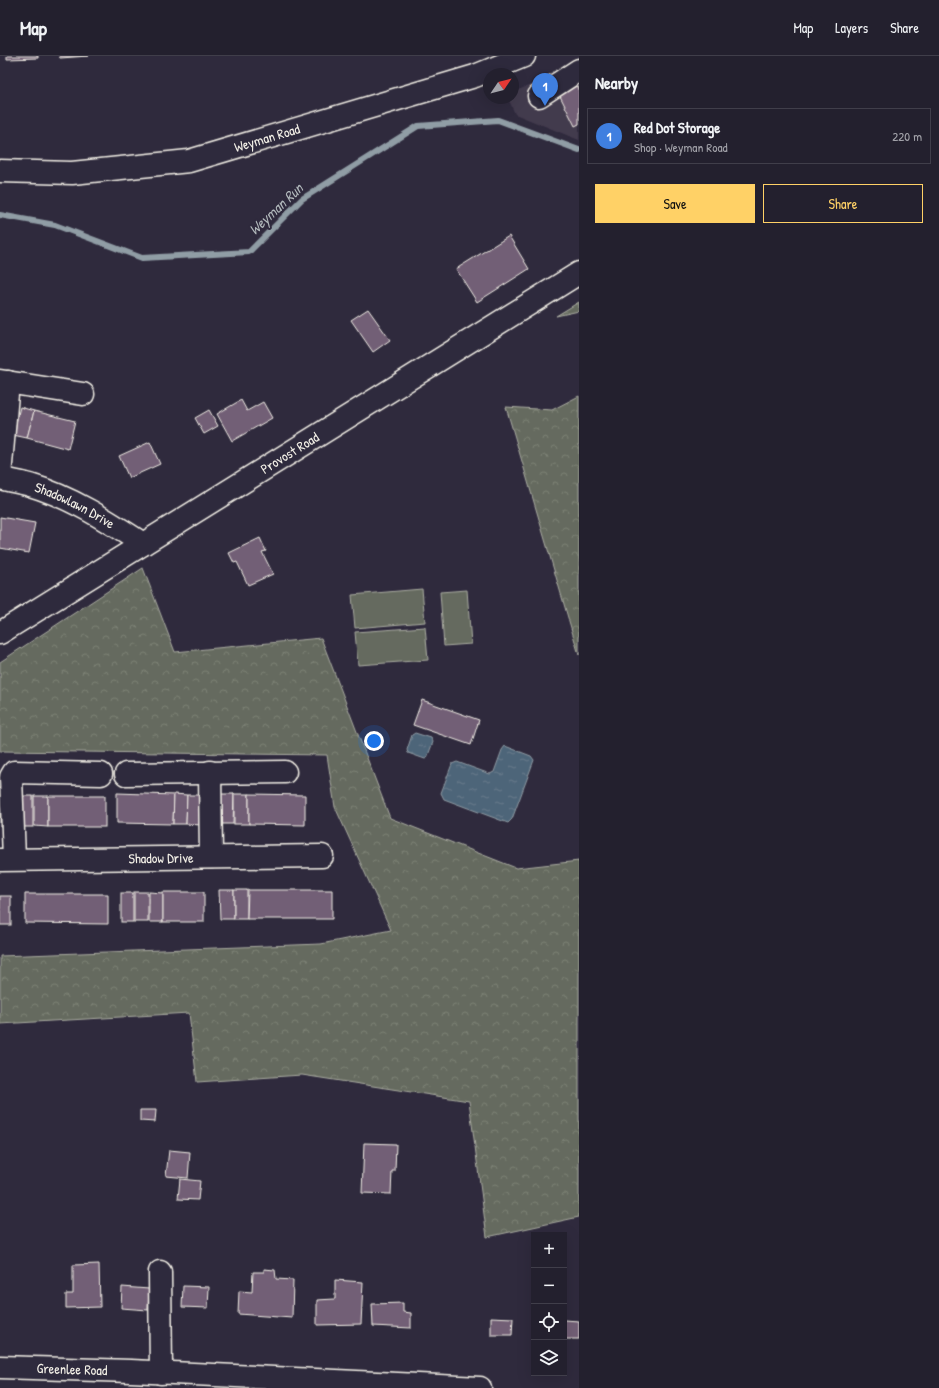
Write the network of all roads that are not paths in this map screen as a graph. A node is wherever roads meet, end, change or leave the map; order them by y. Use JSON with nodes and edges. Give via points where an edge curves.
{"nodes":[{"id":1,"x":524,"y":56,"type":"edge"},
{"id":2,"x":579,"y":70,"type":"edge"},
{"id":3,"x":539,"y":96,"type":"dead end"},
{"id":4,"x":0,"y":171,"type":"edge"},
{"id":5,"x":579,"y":273,"type":"edge"},
{"id":6,"x":4,"y":382,"type":"edge"},
{"id":7,"x":83,"y":394,"type":"dead end"},
{"id":8,"x":0,"y":477,"type":"edge"},
{"id":9,"x":144,"y":544,"type":"junction"},
{"id":10,"x":0,"y":633,"type":"edge"},
{"id":11,"x":7,"y":772,"type":"edge"},
{"id":12,"x":210,"y":772,"type":"junction"},
{"id":13,"x":285,"y":772,"type":"dead end"},
{"id":14,"x":102,"y":774,"type":"dead end"},
{"id":15,"x":126,"y":774,"type":"dead end"},
{"id":16,"x":322,"y":856,"type":"dead end"},
{"id":17,"x":211,"y":857,"type":"junction"},
{"id":18,"x":7,"y":859,"type":"edge"},
{"id":19,"x":160,"y":1272,"type":"dead end"},
{"id":20,"x":0,"y":1367,"type":"edge"},
{"id":21,"x":161,"y":1373,"type":"junction"},
{"id":22,"x":446,"y":1387,"type":"edge"},
{"id":23,"x":480,"y":1388,"type":"edge"}],
"edges":[{"from":1,"to":4,"type":"street","name":"Weyman Road","via":[[475,76],[189,161],[72,173]]},
{"from":2,"to":3,"type":"street"},
{"from":5,"to":9,"type":"street","name":"Provost Road"},
{"from":6,"to":7,"type":"street"},
{"from":6,"to":8,"type":"street"},
{"from":8,"to":9,"type":"street","name":"Shadowlawn Drive","via":[[63,498],[99,516]]},
{"from":9,"to":10,"type":"street","name":"Provost Road"},
{"from":11,"to":14,"type":"street"},
{"from":11,"to":18,"type":"street","via":[[11,777]]},
{"from":12,"to":13,"type":"street"},
{"from":12,"to":15,"type":"street"},
{"from":12,"to":17,"type":"street"},
{"from":16,"to":17,"type":"street","name":"Shadow Drive"},
{"from":17,"to":18,"type":"street","name":"Shadow Drive"},
{"from":19,"to":21,"type":"street"},
{"from":20,"to":21,"type":"street","name":"Greenlee Road"},
{"from":21,"to":22,"type":"street","name":"Greenlee Road"},
{"from":22,"to":23,"type":"street","name":"Greenlee Road"}]}
